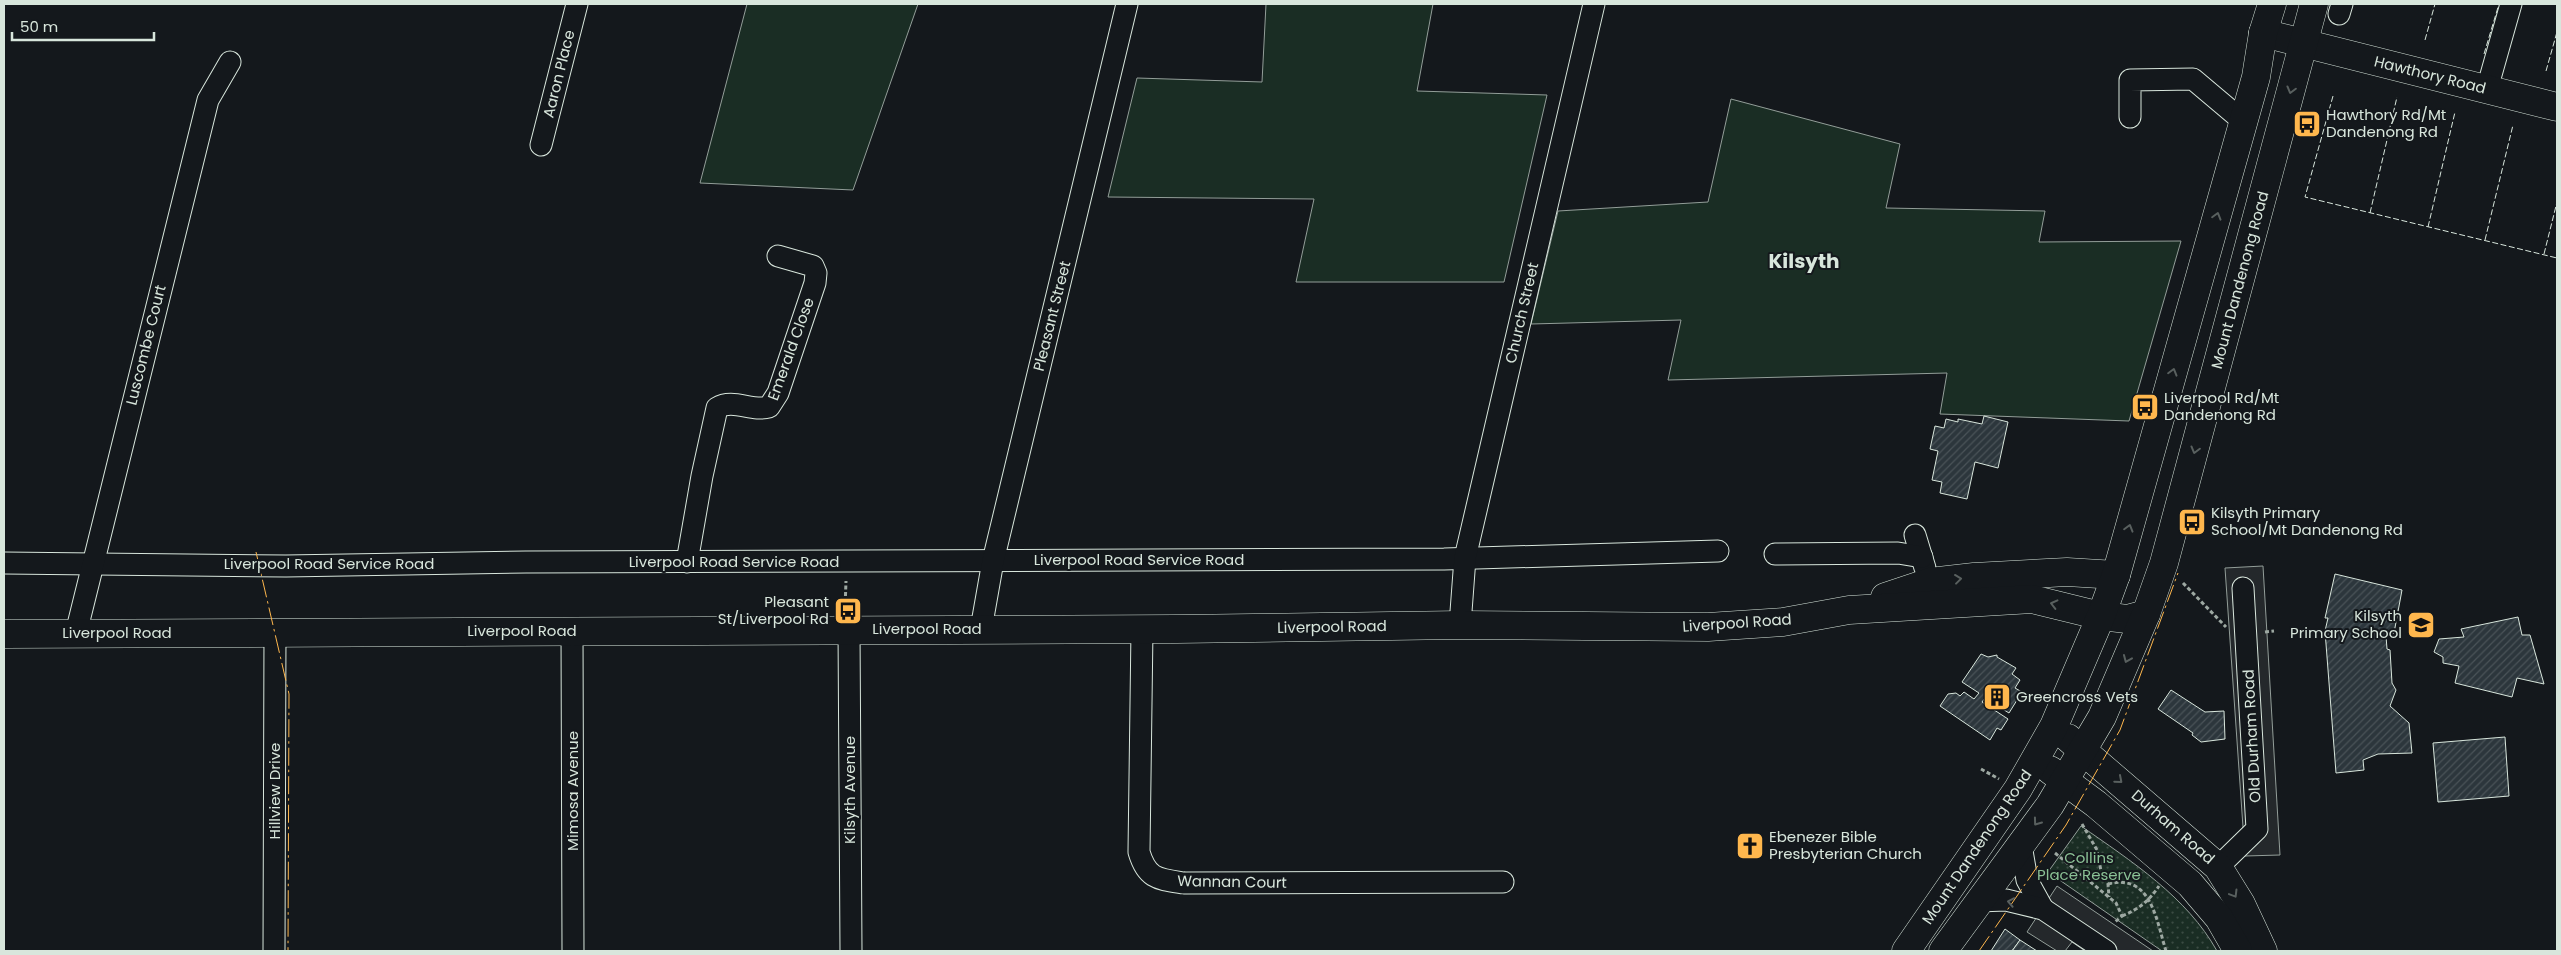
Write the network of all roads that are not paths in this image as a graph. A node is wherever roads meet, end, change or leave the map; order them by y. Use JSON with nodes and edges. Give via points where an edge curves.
{"nodes":[{"id":1,"x":577,"y":4,"type":"edge"},
{"id":2,"x":1127,"y":4,"type":"edge"},
{"id":3,"x":1594,"y":4,"type":"edge"},
{"id":4,"x":2272,"y":4,"type":"edge"},
{"id":5,"x":2511,"y":4,"type":"edge"},
{"id":6,"x":2332,"y":7,"type":"edge"},
{"id":7,"x":2263,"y":33,"type":"junction"},
{"id":8,"x":2303,"y":43,"type":"junction"},
{"id":9,"x":230,"y":62,"type":"dead end"},
{"id":10,"x":2487,"y":89,"type":"junction"},
{"id":11,"x":2557,"y":107,"type":"edge"},
{"id":12,"x":2130,"y":117,"type":"dead end"},
{"id":13,"x":2244,"y":122,"type":"junction"},
{"id":14,"x":542,"y":145,"type":"dead end"},
{"id":15,"x":778,"y":256,"type":"dead end"},
{"id":16,"x":1915,"y":535,"type":"dead end"},
{"id":17,"x":1718,"y":551,"type":"dead end"},
{"id":18,"x":1775,"y":554,"type":"dead end"},
{"id":19,"x":1922,"y":557,"type":"junction"},
{"id":20,"x":1465,"y":558,"type":"junction"},
{"id":21,"x":993,"y":561,"type":"junction"},
{"id":22,"x":688,"y":562,"type":"junction"},
{"id":23,"x":4,"y":563,"type":"edge"},
{"id":24,"x":92,"y":563,"type":"junction"},
{"id":25,"x":2116,"y":576,"type":"junction"},
{"id":26,"x":1930,"y":582,"type":"junction"},
{"id":27,"x":2243,"y":588,"type":"dead end"},
{"id":28,"x":1849,"y":610,"type":"junction"},
{"id":29,"x":2146,"y":614,"type":"junction"},
{"id":30,"x":2101,"y":616,"type":"junction"},
{"id":31,"x":1460,"y":625,"type":"junction"},
{"id":32,"x":849,"y":629,"type":"junction"},
{"id":33,"x":981,"y":629,"type":"junction"},
{"id":34,"x":1142,"y":629,"type":"junction"},
{"id":35,"x":572,"y":631,"type":"junction"},
{"id":36,"x":275,"y":632,"type":"junction"},
{"id":37,"x":4,"y":634,"type":"edge"},
{"id":38,"x":76,"y":634,"type":"junction"},
{"id":39,"x":2054,"y":726,"type":"junction"},
{"id":40,"x":2082,"y":749,"type":"junction"},
{"id":41,"x":2036,"y":756,"type":"junction"},
{"id":42,"x":2063,"y":781,"type":"junction"},
{"id":43,"x":2021,"y":845,"type":"junction"},
{"id":44,"x":2218,"y":867,"type":"junction"},
{"id":45,"x":1503,"y":882,"type":"dead end"},
{"id":46,"x":1978,"y":901,"type":"junction"},
{"id":47,"x":2043,"y":909,"type":"junction"},
{"id":48,"x":274,"y":951,"type":"edge"},
{"id":49,"x":573,"y":951,"type":"edge"},
{"id":50,"x":851,"y":951,"type":"edge"},
{"id":51,"x":1906,"y":951,"type":"edge"},
{"id":52,"x":1943,"y":951,"type":"edge"},
{"id":53,"x":2106,"y":951,"type":"edge"},
{"id":54,"x":2238,"y":951,"type":"edge"},
{"id":55,"x":2263,"y":951,"type":"edge"}],
"edges":[{"from":1,"to":14,"type":"street","name":"Aaron Place"},
{"from":2,"to":21,"type":"street","name":"Pleasant Street"},
{"from":3,"to":20,"type":"street","name":"Church Street"},
{"from":4,"to":7,"type":"main road","name":"Mount Dandenong Road"},
{"from":5,"to":10,"type":"street"},
{"from":6,"to":8,"type":"main road","name":"Mount Dandenong Road"},
{"from":7,"to":8,"type":"main road","name":"Hawthory Road"},
{"from":7,"to":13,"type":"main road","name":"Mount Dandenong Road"},
{"from":8,"to":10,"type":"main road","name":"Hawthory Road"},
{"from":8,"to":29,"type":"main road","name":"Mount Dandenong Road","one_way":true,"via":[[2164,563]]},
{"from":9,"to":24,"type":"street","name":"Luscombe Court","via":[[208,100]]},
{"from":10,"to":11,"type":"main road","name":"Hawthory Road"},
{"from":12,"to":13,"type":"street","via":[[2130,80],[2193,79]]},
{"from":25,"to":13,"type":"main road","name":"Mount Dandenong Road","one_way":true},
{"from":15,"to":22,"type":"street","name":"Emerald Close","via":[[812,266],[816,273],[815,283],[778,393],[769,407],[761,409],[730,403],[717,408]]},
{"from":16,"to":19,"type":"street"},
{"from":17,"to":20,"type":"street","name":"Liverpool Road Service Road"},
{"from":18,"to":19,"type":"street","via":[[1898,553]]},
{"from":19,"to":26,"type":"street"},
{"from":20,"to":21,"type":"street","name":"Liverpool Road Service Road"},
{"from":20,"to":31,"type":"street","name":"Church Street"},
{"from":21,"to":22,"type":"street","name":"Liverpool Road Service Road"},
{"from":21,"to":33,"type":"street","name":"Pleasant Street"},
{"from":22,"to":24,"type":"street","name":"Liverpool Road Service Road","via":[[286,566]]},
{"from":23,"to":24,"type":"street","name":"Liverpool Road Service Road"},
{"from":24,"to":38,"type":"street","name":"Luscombe Court"},
{"from":26,"to":25,"type":"main road","name":"Liverpool Road","one_way":true,"via":[[2025,573],[2076,572]]},
{"from":25,"to":29,"type":"main road","via":[[2135,592]]},
{"from":25,"to":30,"type":"main road","name":"Mount Dandenong Road"},
{"from":26,"to":28,"type":"main road","name":"Liverpool Road"},
{"from":27,"to":44,"type":"street","name":"Old Durham Road","via":[[2257,829]]},
{"from":30,"to":28,"type":"main road","name":"Liverpool Road","one_way":true,"via":[[2032,599]]},
{"from":28,"to":31,"type":"main road","name":"Liverpool Road","via":[[1783,622],[1708,627]]},
{"from":29,"to":30,"type":"main road","name":"Liverpool Road","via":[[2127,619]]},
{"from":29,"to":40,"type":"main road","name":"Mount Dandenong Road","one_way":true,"via":[[2102,717]]},
{"from":30,"to":39,"type":"main road","name":"Mount Dandenong Road"},
{"from":31,"to":34,"type":"main road","name":"Liverpool Road"},
{"from":32,"to":33,"type":"main road","name":"Liverpool Road"},
{"from":32,"to":35,"type":"main road","name":"Liverpool Road"},
{"from":32,"to":50,"type":"street","name":"Kilsyth Avenue"},
{"from":33,"to":34,"type":"main road","name":"Liverpool Road"},
{"from":34,"to":45,"type":"street","name":"Wannan Court","via":[[1139,852],[1150,875],[1184,883]]},
{"from":35,"to":36,"type":"main road","name":"Liverpool Road"},
{"from":35,"to":49,"type":"street","name":"Mimosa Avenue"},
{"from":36,"to":38,"type":"main road","name":"Liverpool Road"},
{"from":36,"to":48,"type":"street","name":"Hillview Drive"},
{"from":37,"to":38,"type":"main road","name":"Liverpool Road"},
{"from":39,"to":40,"type":"main road","name":"Durham Road"},
{"from":39,"to":41,"type":"main road","name":"Mount Dandenong Road"},
{"from":40,"to":42,"type":"main road","name":"Mount Dandenong Road"},
{"from":40,"to":44,"type":"main road","name":"Durham Road","one_way":true},
{"from":41,"to":42,"type":"main road"},
{"from":41,"to":51,"type":"main road","name":"Mount Dandenong Road","via":[[2018,789]]},
{"from":42,"to":43,"type":"main road","name":"Mount Dandenong Road","one_way":true},
{"from":42,"to":54,"type":"main road","via":[[2096,804],[2190,884],[2219,918]]},
{"from":43,"to":46,"type":"main road","name":"Mount Dandenong Road"},
{"from":43,"to":47,"type":"street","via":[[2027,880]]},
{"from":44,"to":55,"type":"main road","name":"Durham Road","one_way":true,"via":[[2241,904]]},
{"from":47,"to":46,"type":"street","one_way":true,"via":[[2006,900]]},
{"from":46,"to":52,"type":"main road","name":"Mount Dandenong Road"},
{"from":47,"to":53,"type":"street"}]}
